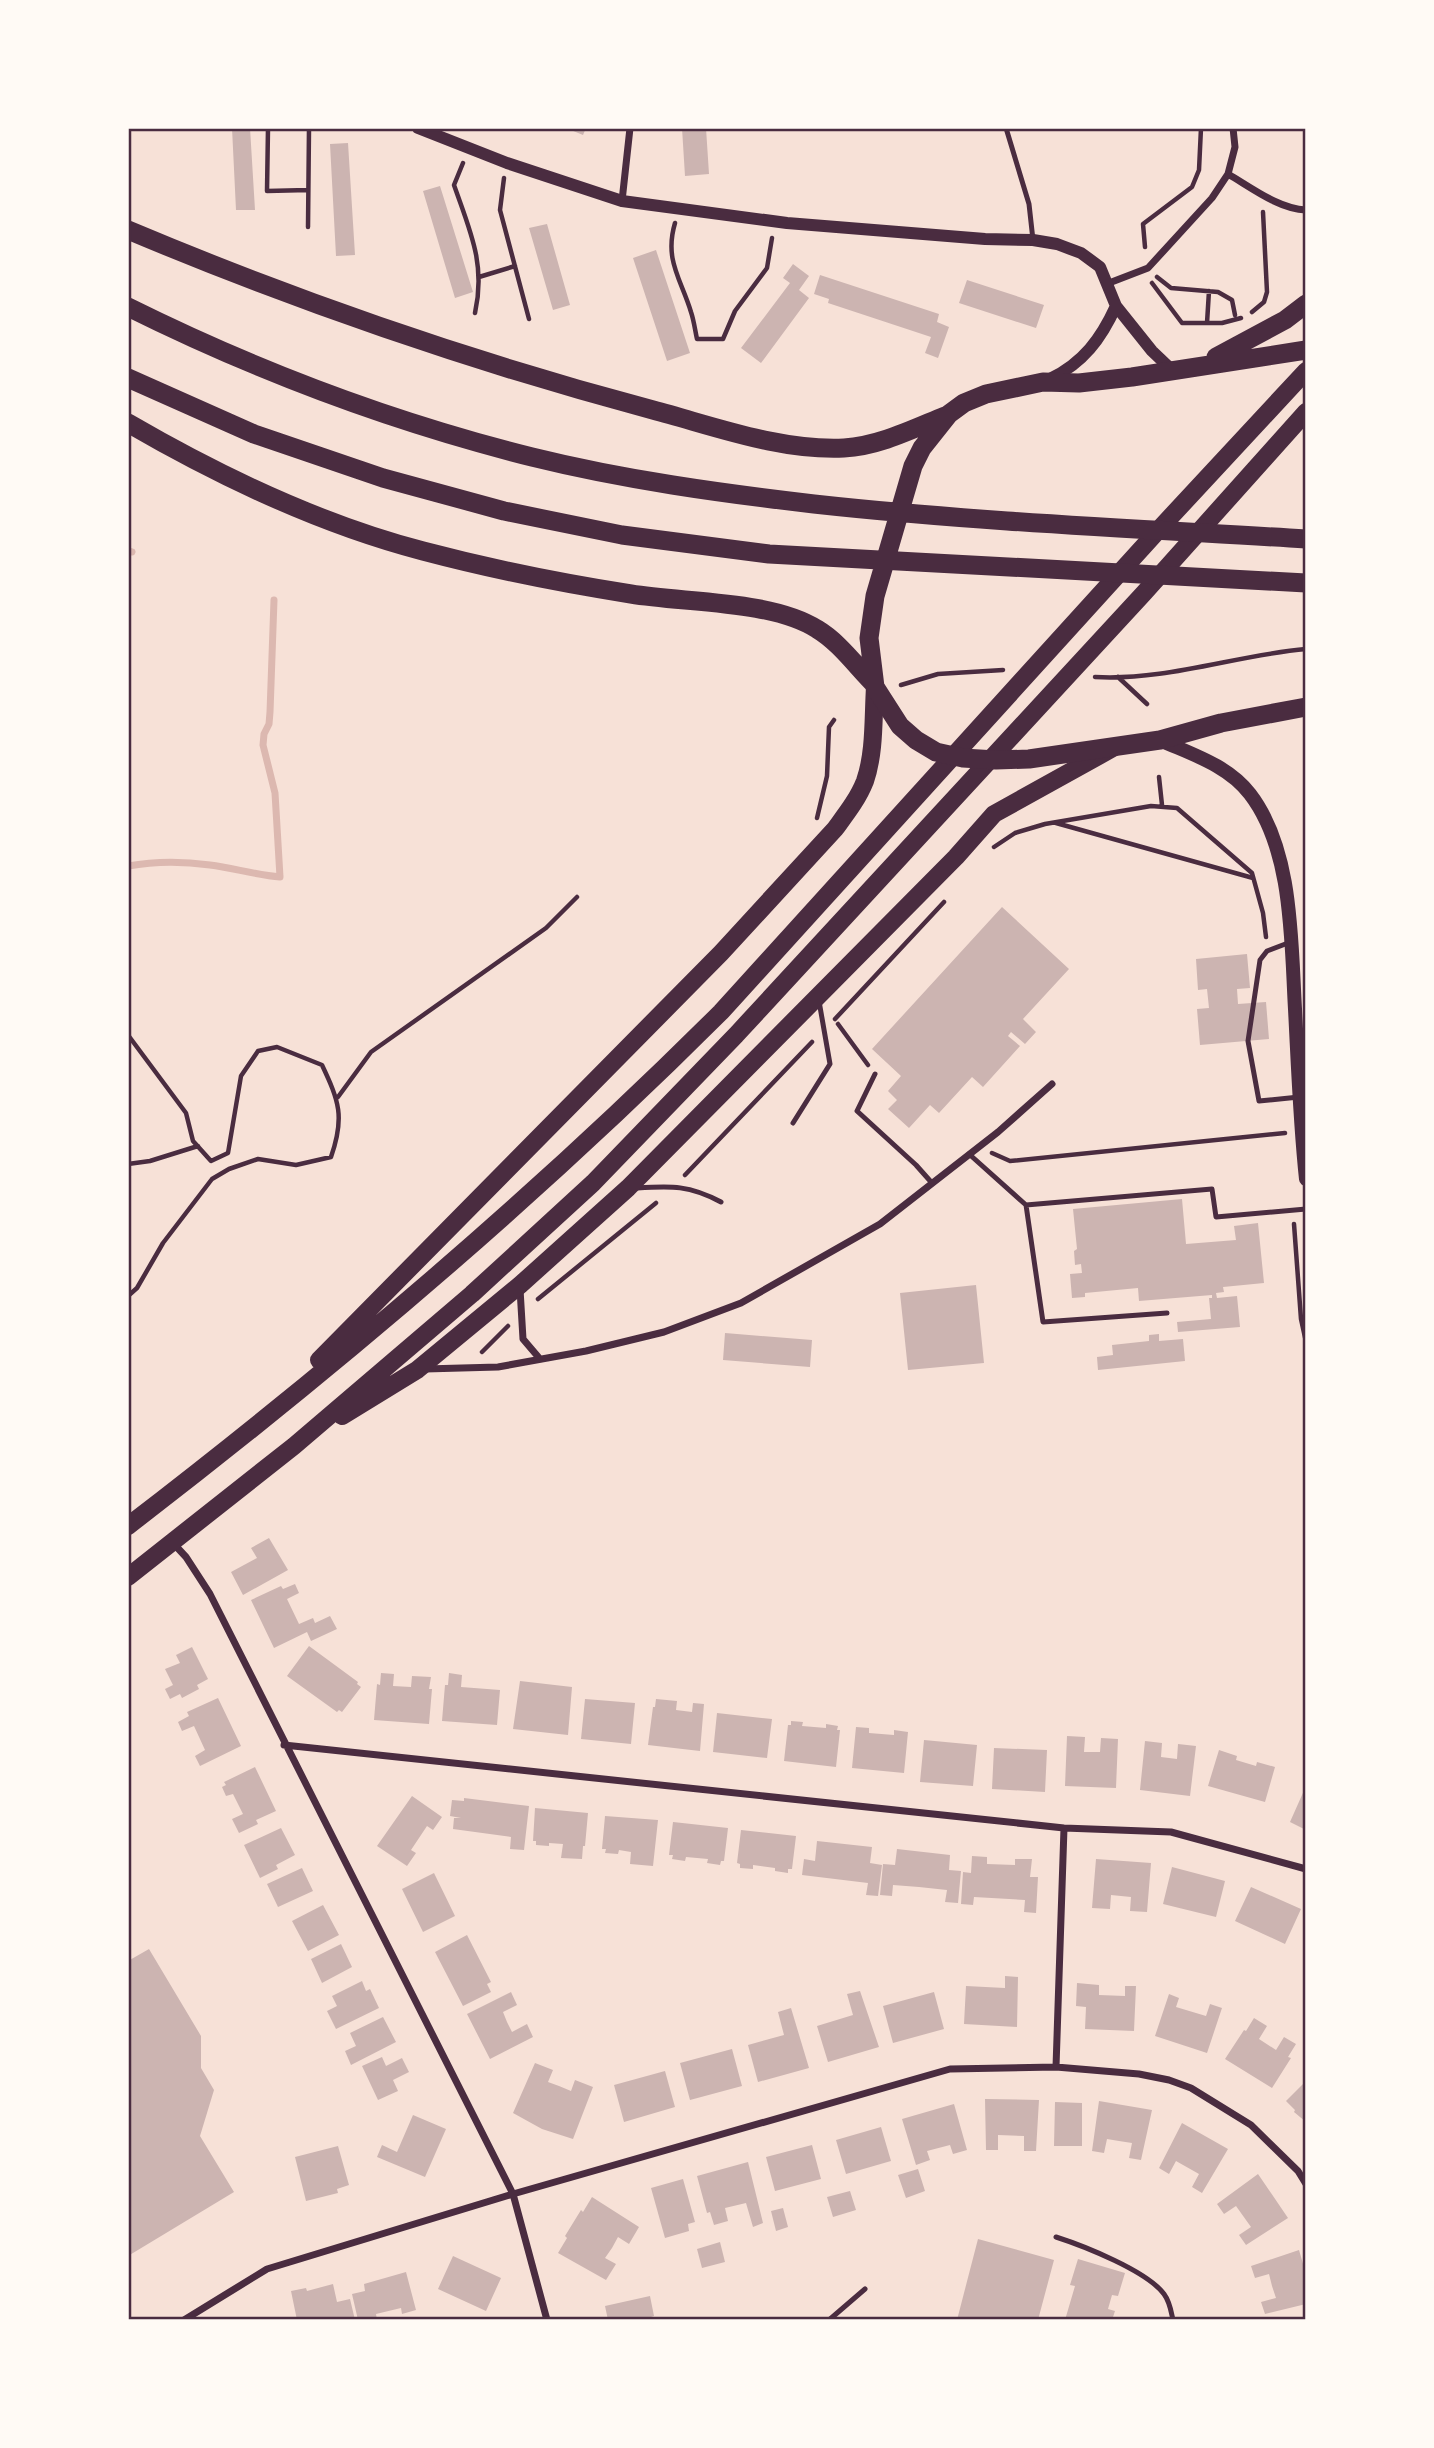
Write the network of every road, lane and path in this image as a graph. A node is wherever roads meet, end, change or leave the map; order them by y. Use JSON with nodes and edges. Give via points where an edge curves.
{"nodes":[{"id":1,"x":268,"y":128,"type":"edge"},
{"id":2,"x":309,"y":128,"type":"edge"},
{"id":3,"x":418,"y":128,"type":"edge"},
{"id":4,"x":630,"y":128,"type":"edge"},
{"id":5,"x":1006,"y":128,"type":"edge"},
{"id":6,"x":1201,"y":128,"type":"edge"},
{"id":7,"x":1233,"y":128,"type":"edge"},
{"id":8,"x":468,"y":149,"type":"junction"},
{"id":9,"x":507,"y":163,"type":"junction"},
{"id":10,"x":1228,"y":174,"type":"junction"},
{"id":11,"x":308,"y":190,"type":"junction"},
{"id":12,"x":1263,"y":193,"type":"junction"},
{"id":13,"x":622,"y":201,"type":"junction"},
{"id":14,"x":679,"y":209,"type":"junction"},
{"id":15,"x":1306,"y":210,"type":"edge"},
{"id":16,"x":775,"y":222,"type":"junction"},
{"id":17,"x":308,"y":227,"type":"dead end"},
{"id":18,"x":128,"y":230,"type":"edge"},
{"id":19,"x":1033,"y":240,"type":"junction"},
{"id":20,"x":515,"y":266,"type":"junction"},
{"id":21,"x":1145,"y":270,"type":"junction"},
{"id":22,"x":479,"y":277,"type":"junction"},
{"id":23,"x":1109,"y":283,"type":"junction"},
{"id":24,"x":1209,"y":291,"type":"junction"},
{"id":25,"x":1306,"y":304,"type":"edge"},
{"id":26,"x":1116,"y":306,"type":"junction"},
{"id":27,"x":128,"y":307,"type":"edge"},
{"id":28,"x":475,"y":313,"type":"dead end"},
{"id":29,"x":1235,"y":315,"type":"dead end"},
{"id":30,"x":528,"y":319,"type":"dead end"},
{"id":31,"x":1208,"y":323,"type":"junction"},
{"id":32,"x":1306,"y":350,"type":"edge"},
{"id":33,"x":1196,"y":367,"type":"junction"},
{"id":34,"x":1173,"y":371,"type":"junction"},
{"id":35,"x":1306,"y":371,"type":"edge"},
{"id":36,"x":128,"y":378,"type":"edge"},
{"id":37,"x":1043,"y":382,"type":"junction"},
{"id":38,"x":1306,"y":412,"type":"edge"},
{"id":39,"x":949,"y":414,"type":"junction"},
{"id":40,"x":128,"y":423,"type":"edge"},
{"id":41,"x":1306,"y":539,"type":"edge"},
{"id":42,"x":1306,"y":583,"type":"edge"},
{"id":43,"x":1306,"y":649,"type":"edge"},
{"id":44,"x":1009,"y":670,"type":"dead end"},
{"id":45,"x":874,"y":685,"type":"junction"},
{"id":46,"x":901,"y":685,"type":"dead end"},
{"id":47,"x":1147,"y":704,"type":"dead end"},
{"id":48,"x":1306,"y":707,"type":"edge"},
{"id":49,"x":834,"y":720,"type":"dead end"},
{"id":50,"x":1160,"y":740,"type":"junction"},
{"id":51,"x":1116,"y":746,"type":"junction"},
{"id":52,"x":1159,"y":777,"type":"dead end"},
{"id":53,"x":1162,"y":805,"type":"junction"},
{"id":54,"x":817,"y":818,"type":"dead end"},
{"id":55,"x":1053,"y":822,"type":"junction"},
{"id":56,"x":984,"y":854,"type":"dead end"},
{"id":57,"x":1254,"y":878,"type":"junction"},
{"id":58,"x":578,"y":897,"type":"dead end"},
{"id":59,"x":1263,"y":913,"type":"dead end"},
{"id":60,"x":1291,"y":942,"type":"junction"},
{"id":61,"x":818,"y":995,"type":"junction"},
{"id":62,"x":835,"y":1019,"type":"dead end"},
{"id":63,"x":128,"y":1035,"type":"edge"},
{"id":64,"x":875,"y":1074,"type":"joint"},
{"id":65,"x":1052,"y":1084,"type":"dead end"},
{"id":66,"x":1303,"y":1096,"type":"edge"},
{"id":67,"x":338,"y":1098,"type":"junction"},
{"id":68,"x":793,"y":1123,"type":"dead end"},
{"id":69,"x":1286,"y":1133,"type":"dead end"},
{"id":70,"x":198,"y":1146,"type":"junction"},
{"id":71,"x":979,"y":1147,"type":"junction"},
{"id":72,"x":969,"y":1154,"type":"junction"},
{"id":73,"x":128,"y":1164,"type":"edge"},
{"id":74,"x":1306,"y":1179,"type":"edge"},
{"id":75,"x":932,"y":1183,"type":"junction"},
{"id":76,"x":628,"y":1188,"type":"junction"},
{"id":77,"x":721,"y":1202,"type":"dead end"},
{"id":78,"x":1026,"y":1205,"type":"junction"},
{"id":79,"x":1306,"y":1209,"type":"edge"},
{"id":80,"x":1293,"y":1211,"type":"junction"},
{"id":81,"x":520,"y":1285,"type":"junction"},
{"id":82,"x":128,"y":1296,"type":"edge"},
{"id":83,"x":1167,"y":1313,"type":"dead end"},
{"id":84,"x":1306,"y":1342,"type":"edge"},
{"id":85,"x":540,"y":1359,"type":"junction"},
{"id":86,"x":417,"y":1370,"type":"junction"},
{"id":87,"x":254,"y":1426,"type":"junction"},
{"id":88,"x":293,"y":1446,"type":"junction"},
{"id":89,"x":128,"y":1526,"type":"edge"},
{"id":90,"x":173,"y":1542,"type":"junction"},
{"id":91,"x":128,"y":1577,"type":"edge"},
{"id":92,"x":284,"y":1745,"type":"junction"},
{"id":93,"x":1063,"y":1828,"type":"junction"},
{"id":94,"x":1306,"y":1870,"type":"edge"},
{"id":95,"x":1056,"y":2067,"type":"junction"},
{"id":96,"x":1306,"y":2184,"type":"edge"},
{"id":97,"x":513,"y":2194,"type":"junction"},
{"id":98,"x":1056,"y":2237,"type":"dead end"},
{"id":99,"x":865,"y":2289,"type":"dead end"},
{"id":100,"x":184,"y":2320,"type":"edge"},
{"id":101,"x":547,"y":2320,"type":"edge"},
{"id":102,"x":829,"y":2320,"type":"edge"},
{"id":103,"x":1173,"y":2320,"type":"edge"}],
"edges":[{"from":1,"to":11,"type":"path","via":[[267,191]]},
{"from":2,"to":11,"type":"path"},
{"from":3,"to":8,"type":"street"},
{"from":4,"to":13,"type":"street"},
{"from":5,"to":19,"type":"lane","via":[[1029,204]]},
{"from":6,"to":21,"type":"path","via":[[1199,170],[1192,187],[1143,224]]},
{"from":7,"to":10,"type":"street","via":[[1235,148]]},
{"from":8,"to":9,"type":"street"},
{"from":8,"to":22,"type":"path","via":[[454,185],[475,244]]},
{"from":9,"to":13,"type":"street"},
{"from":9,"to":20,"type":"path","via":[[500,210]]},
{"from":10,"to":12,"type":"street"},
{"from":10,"to":21,"type":"street","via":[[1212,198]]},
{"from":11,"to":17,"type":"path"},
{"from":12,"to":15,"type":"street","via":[[1274,202]]},
{"from":12,"to":31,"type":"path","via":[[1264,302],[1245,317]]},
{"from":13,"to":14,"type":"street"},
{"from":14,"to":16,"type":"street"},
{"from":14,"to":16,"type":"path","via":[[672,232],[672,265],[697,339],[723,339],[736,311],[767,268]]},
{"from":16,"to":19,"type":"street"},
{"from":18,"to":39,"type":"highway","via":[[306,301],[443,349],[752,436],[803,446],[847,448],[886,440]]},
{"from":19,"to":23,"type":"street","via":[[1082,253],[1100,267]]},
{"from":20,"to":22,"type":"path"},
{"from":20,"to":30,"type":"path"},
{"from":21,"to":23,"type":"street"},
{"from":21,"to":24,"type":"path","via":[[1171,288]]},
{"from":21,"to":31,"type":"path","via":[[1182,323]]},
{"from":22,"to":28,"type":"path"},
{"from":23,"to":26,"type":"street"},
{"from":24,"to":29,"type":"path","via":[[1232,300]]},
{"from":24,"to":31,"type":"path"},
{"from":25,"to":33,"type":"highway","via":[[1254,339]]},
{"from":26,"to":34,"type":"street"},
{"from":26,"to":37,"type":"street","via":[[1084,357]]},
{"from":27,"to":41,"type":"highway","via":[[302,386],[533,458],[637,479],[723,494],[912,514]]},
{"from":32,"to":33,"type":"highway"},
{"from":33,"to":34,"type":"highway"},
{"from":34,"to":37,"type":"highway","via":[[1079,383]]},
{"from":35,"to":87,"type":"main road","via":[[721,1012],[650,1083],[447,1266]]},
{"from":36,"to":42,"type":"highway","via":[[254,433],[383,478],[504,511],[622,535],[769,554]]},
{"from":37,"to":39,"type":"highway","via":[[986,394]]},
{"from":38,"to":88,"type":"main road","via":[[736,1035],[593,1183],[472,1294]]},
{"from":39,"to":45,"type":"highway","via":[[922,448],[910,475],[874,596],[869,638]]},
{"from":40,"to":45,"type":"highway","via":[[265,495],[421,551],[528,576],[764,611],[802,621],[830,639]]},
{"from":43,"to":47,"type":"path","via":[[1118,677]]},
{"from":44,"to":46,"type":"path","via":[[938,674]]},
{"from":45,"to":51,"type":"highway","via":[[900,726],[936,752],[963,758],[1030,759]]},
{"from":45,"to":87,"type":"main road","via":[[864,784],[835,829],[721,953]]},
{"from":48,"to":50,"type":"highway"},
{"from":49,"to":54,"type":"path","via":[[829,727],[827,776]]},
{"from":50,"to":51,"type":"highway"},
{"from":50,"to":60,"type":"main road","via":[[1221,768],[1250,793],[1277,849]]},
{"from":51,"to":61,"type":"main road","via":[[994,814]]},
{"from":52,"to":53,"type":"path"},
{"from":53,"to":55,"type":"path"},
{"from":53,"to":57,"type":"path","via":[[1177,808]]},
{"from":55,"to":56,"type":"path","via":[[1015,832]]},
{"from":55,"to":57,"type":"path"},
{"from":57,"to":59,"type":"path"},
{"from":58,"to":67,"type":"path","via":[[546,928],[371,1052]]},
{"from":60,"to":66,"type":"main road"},
{"from":60,"to":66,"type":"lane","via":[[1267,951],[1260,960],[1248,1041],[1259,1101]]},
{"from":61,"to":68,"type":"lane","via":[[831,1065]]},
{"from":61,"to":76,"type":"main road"},
{"from":62,"to":64,"type":"path"},
{"from":63,"to":70,"type":"path","via":[[186,1113]]},
{"from":64,"to":75,"type":"lane","via":[[857,1111]]},
{"from":65,"to":71,"type":"street"},
{"from":66,"to":74,"type":"main road"},
{"from":67,"to":70,"type":"path","via":[[322,1065],[277,1047],[258,1051],[240,1076],[229,1153],[211,1161]]},
{"from":67,"to":82,"type":"path","via":[[338,1136],[331,1157],[296,1165],[258,1159],[212,1179]]},
{"from":69,"to":71,"type":"path","via":[[1010,1161]]},
{"from":70,"to":73,"type":"path"},
{"from":71,"to":72,"type":"street"},
{"from":72,"to":75,"type":"street"},
{"from":72,"to":78,"type":"lane"},
{"from":75,"to":85,"type":"street","via":[[880,1224],[741,1303],[664,1332]]},
{"from":76,"to":77,"type":"lane","via":[[696,1189]]},
{"from":76,"to":81,"type":"main road"},
{"from":78,"to":80,"type":"lane","via":[[1212,1189],[1216,1217]]},
{"from":78,"to":83,"type":"lane","via":[[1043,1322]]},
{"from":79,"to":80,"type":"lane"},
{"from":80,"to":84,"type":"path"},
{"from":81,"to":85,"type":"street","via":[[523,1339]]},
{"from":81,"to":86,"type":"main road"},
{"from":85,"to":86,"type":"street","via":[[498,1367]]},
{"from":86,"to":88,"type":"main road"},
{"from":87,"to":89,"type":"main road"},
{"from":88,"to":90,"type":"main road"},
{"from":90,"to":91,"type":"main road"},
{"from":90,"to":92,"type":"street","via":[[209,1594]]},
{"from":92,"to":93,"type":"street"},
{"from":92,"to":97,"type":"street"},
{"from":93,"to":94,"type":"street","via":[[1171,1832]]},
{"from":93,"to":95,"type":"street"},
{"from":95,"to":96,"type":"street","via":[[1139,2074],[1191,2088],[1251,2124]]},
{"from":95,"to":97,"type":"street","via":[[950,2069]]},
{"from":97,"to":100,"type":"street","via":[[267,2269]]},
{"from":97,"to":101,"type":"street"},
{"from":98,"to":103,"type":"lane","via":[[1155,2284],[1170,2304]]},
{"from":99,"to":102,"type":"lane"}]}
